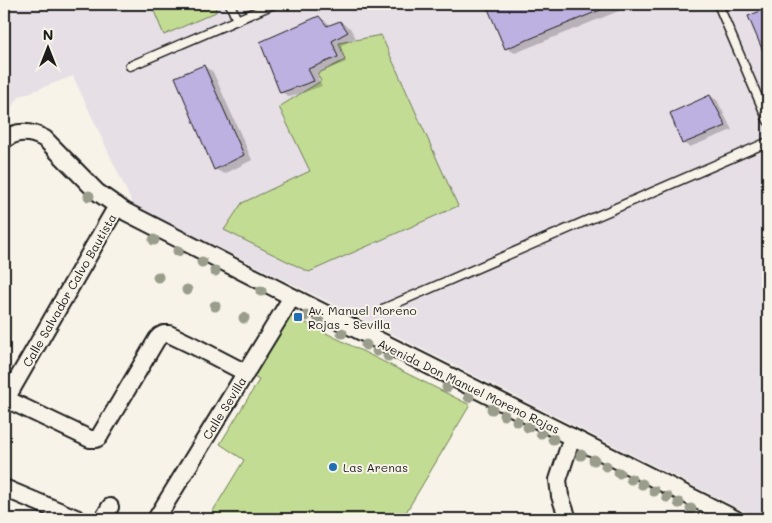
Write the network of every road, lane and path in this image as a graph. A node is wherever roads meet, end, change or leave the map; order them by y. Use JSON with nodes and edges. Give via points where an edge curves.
{"nodes":[{"id":1,"x":230,"y":4,"type":"edge"},
{"id":2,"x":274,"y":4,"type":"edge"},
{"id":3,"x":718,"y":4,"type":"edge"},
{"id":4,"x":237,"y":20,"type":"junction"},
{"id":5,"x":130,"y":66,"type":"dead end"},
{"id":6,"x":768,"y":121,"type":"edge"},
{"id":7,"x":4,"y":140,"type":"edge"},
{"id":8,"x":768,"y":142,"type":"edge"},
{"id":9,"x":117,"y":206,"type":"junction"},
{"id":10,"x":292,"y":297,"type":"junction"},
{"id":11,"x":385,"y":308,"type":"dead end"},
{"id":12,"x":246,"y":373,"type":"junction"},
{"id":13,"x":5,"y":399,"type":"edge"},
{"id":14,"x":572,"y":437,"type":"junction"},
{"id":15,"x":4,"y":488,"type":"edge"},
{"id":16,"x":78,"y":519,"type":"edge"},
{"id":17,"x":156,"y":519,"type":"edge"},
{"id":18,"x":568,"y":519,"type":"edge"},
{"id":19,"x":735,"y":519,"type":"edge"}],
"edges":[{"from":1,"to":4,"type":"lane"},
{"from":2,"to":4,"type":"lane"},
{"from":3,"to":6,"type":"lane"},
{"from":4,"to":5,"type":"lane"},
{"from":7,"to":9,"type":"street","name":"Avenida Don Manuel Moreno Rojas","via":[[20,132],[45,139],[97,192]]},
{"from":8,"to":11,"type":"lane"},
{"from":9,"to":10,"type":"street","name":"Avenida Don Manuel Moreno Rojas"},
{"from":9,"to":13,"type":"street","name":"Calle Salvador Calvo Bautista"},
{"from":10,"to":12,"type":"street","name":"Calle Sevilla"},
{"from":10,"to":14,"type":"street","name":"Avenida Don Manuel Moreno Rojas"},
{"from":12,"to":13,"type":"street","via":[[164,334],[157,339],[96,439]]},
{"from":12,"to":17,"type":"street","name":"Calle Sevilla"},
{"from":14,"to":18,"type":"street","via":[[558,480]]},
{"from":14,"to":19,"type":"street","name":"Avenida Don Manuel Moreno Rojas"},
{"from":15,"to":16,"type":"street"}]}
